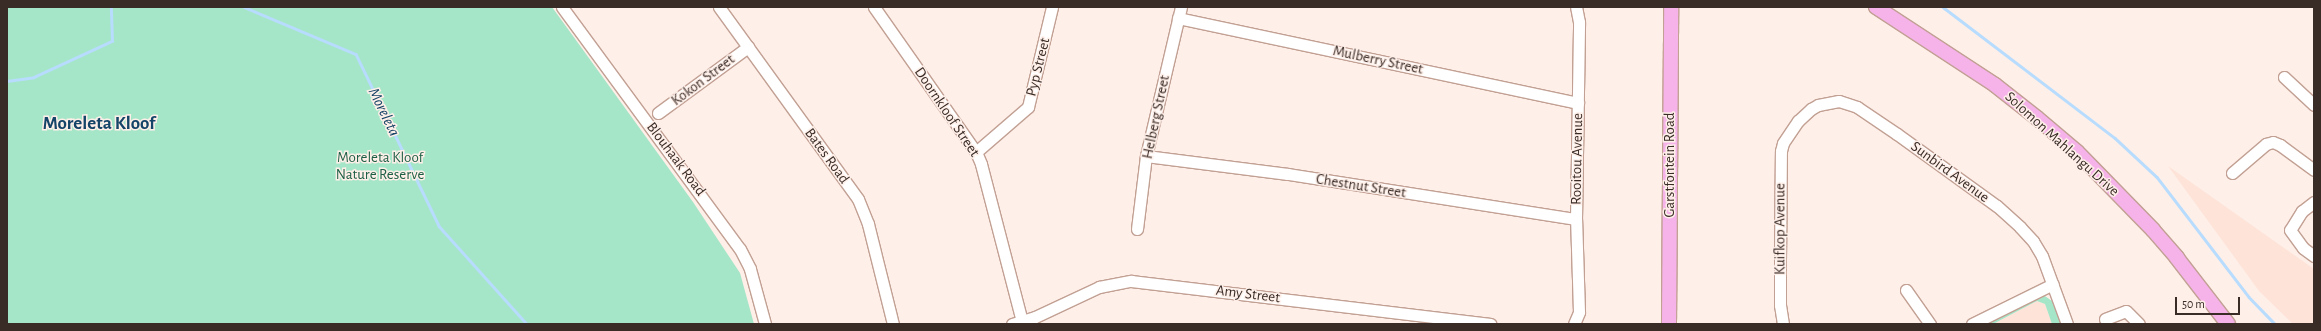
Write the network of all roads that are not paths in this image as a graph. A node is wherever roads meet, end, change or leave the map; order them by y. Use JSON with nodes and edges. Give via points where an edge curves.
{"nodes":[{"id":1,"x":562,"y":7,"type":"edge"},
{"id":2,"x":719,"y":7,"type":"edge"},
{"id":3,"x":874,"y":7,"type":"edge"},
{"id":4,"x":1052,"y":7,"type":"edge"},
{"id":5,"x":1576,"y":7,"type":"edge"},
{"id":6,"x":1671,"y":7,"type":"edge"},
{"id":7,"x":1876,"y":7,"type":"edge"},
{"id":8,"x":1180,"y":12,"type":"edge"},
{"id":9,"x":748,"y":47,"type":"junction"},
{"id":10,"x":2284,"y":77,"type":"dead end"},
{"id":11,"x":1578,"y":103,"type":"junction"},
{"id":12,"x":2314,"y":105,"type":"edge"},
{"id":13,"x":658,"y":113,"type":"dead end"},
{"id":14,"x":1786,"y":136,"type":"joint"},
{"id":15,"x":976,"y":152,"type":"junction"},
{"id":16,"x":1146,"y":156,"type":"junction"},
{"id":17,"x":2314,"y":170,"type":"edge"},
{"id":18,"x":2232,"y":173,"type":"dead end"},
{"id":19,"x":2314,"y":202,"type":"edge"},
{"id":20,"x":1576,"y":219,"type":"junction"},
{"id":21,"x":1137,"y":229,"type":"dead end"},
{"id":22,"x":2314,"y":256,"type":"edge"},
{"id":23,"x":2053,"y":284,"type":"junction"},
{"id":24,"x":1906,"y":290,"type":"dead end"},
{"id":25,"x":2204,"y":294,"type":"junction"},
{"id":26,"x":2105,"y":319,"type":"dead end"},
{"id":27,"x":1423,"y":320,"type":"edge"},
{"id":28,"x":1017,"y":323,"type":"edge"},
{"id":29,"x":765,"y":324,"type":"edge"},
{"id":30,"x":893,"y":324,"type":"edge"},
{"id":31,"x":1490,"y":324,"type":"edge"},
{"id":32,"x":1574,"y":324,"type":"edge"},
{"id":33,"x":1669,"y":324,"type":"edge"},
{"id":34,"x":1783,"y":324,"type":"edge"},
{"id":35,"x":1930,"y":324,"type":"edge"},
{"id":36,"x":1972,"y":324,"type":"edge"},
{"id":37,"x":2067,"y":324,"type":"edge"},
{"id":38,"x":2139,"y":324,"type":"edge"},
{"id":39,"x":2222,"y":324,"type":"edge"},
{"id":40,"x":2228,"y":324,"type":"edge"}],
"edges":[{"from":1,"to":29,"type":"street","name":"Blouhaak Road","via":[[740,249],[750,269]]},
{"from":2,"to":9,"type":"street","name":"Bates Road"},
{"from":3,"to":15,"type":"street","name":"Doornkloof Street"},
{"from":4,"to":15,"type":"street","name":"Pyp Street","via":[[1028,107]]},
{"from":5,"to":11,"type":"street","name":"Rooitou Avenue","via":[[1579,22]]},
{"from":6,"to":33,"type":"main road","name":"Garstfontein Road"},
{"from":7,"to":25,"type":"main road","name":"Solomon Mahlangu Drive","via":[[1995,85],[2037,118],[2122,196],[2177,258]]},
{"from":8,"to":11,"type":"street","name":"Mulberry Street"},
{"from":8,"to":16,"type":"street","name":"Helberg Street"},
{"from":9,"to":13,"type":"street","name":"Kokon Street"},
{"from":9,"to":30,"type":"street","name":"Bates Road","via":[[858,199],[868,224]]},
{"from":10,"to":12,"type":"street"},
{"from":11,"to":20,"type":"street","name":"Rooitou Avenue"},
{"from":14,"to":23,"type":"street","name":"Sunbird Avenue","via":[[1804,115],[1818,104],[1839,101],[1857,107],[1997,206],[2033,241]]},
{"from":14,"to":34,"type":"street","name":"Kuifkop Avenue","via":[[1781,151],[1780,178],[1780,305]]},
{"from":15,"to":28,"type":"street","name":"Doornkloof Street","via":[[981,164]]},
{"from":16,"to":20,"type":"street","name":"Chestnut Street","via":[[1288,174]]},
{"from":16,"to":21,"type":"street","name":"Helberg Street"},
{"from":17,"to":18,"type":"street","via":[[2273,142],[2266,144]]},
{"from":19,"to":22,"type":"street","via":[[2302,211],[2290,230],[2303,248]]},
{"from":20,"to":32,"type":"street","name":"Rooitou Avenue","via":[[1580,312]]},
{"from":23,"to":36,"type":"street"},
{"from":23,"to":37,"type":"street","name":"Sunbird Avenue"},
{"from":24,"to":35,"type":"street"},
{"from":25,"to":39,"type":"main road","name":"Solomon Mahlangu Drive"},
{"from":25,"to":40,"type":"main road","name":"Solomon Mahlangu Drive"},
{"from":26,"to":38,"type":"street","via":[[2126,311]]},
{"from":27,"to":28,"type":"street","name":"Amy Street","via":[[1131,281],[1099,287]]},
{"from":27,"to":31,"type":"street","name":"Amy Street"}]}
